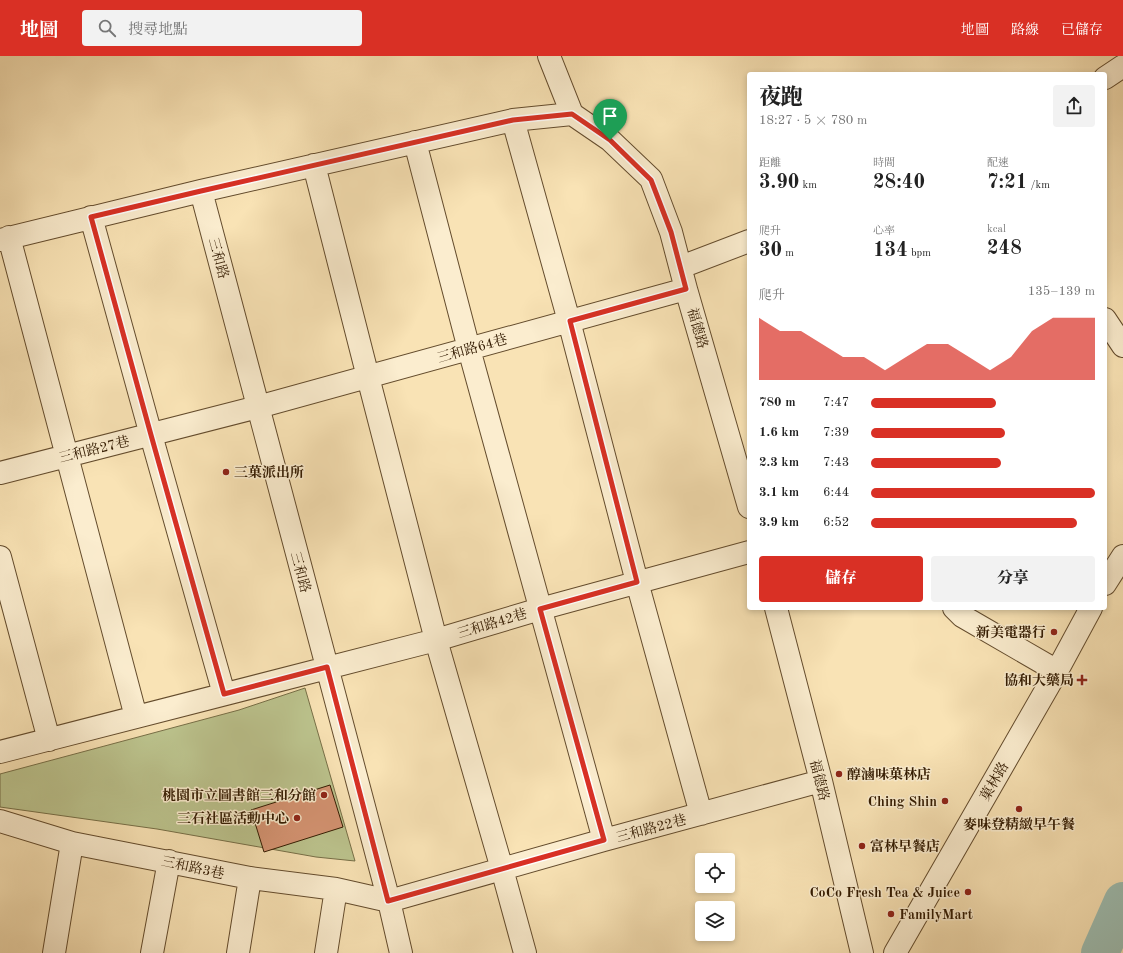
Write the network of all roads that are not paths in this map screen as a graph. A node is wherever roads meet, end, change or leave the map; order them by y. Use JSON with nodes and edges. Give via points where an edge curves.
{"nodes":[{"id":1,"x":549,"y":56,"type":"edge"},
{"id":2,"x":572,"y":114,"type":"junction"},
{"id":3,"x":513,"y":120,"type":"junction"},
{"id":4,"x":415,"y":142,"type":"junction"},
{"id":5,"x":314,"y":165,"type":"junction"},
{"id":6,"x":201,"y":191,"type":"junction"},
{"id":7,"x":91,"y":217,"type":"junction"},
{"id":8,"x":5,"y":238,"type":"edge"},
{"id":9,"x":747,"y":242,"type":"edge"},
{"id":10,"x":681,"y":267,"type":"junction"},
{"id":11,"x":686,"y":289,"type":"junction"},
{"id":12,"x":570,"y":321,"type":"junction"},
{"id":13,"x":469,"y":349,"type":"junction"},
{"id":14,"x":368,"y":377,"type":"junction"},
{"id":15,"x":258,"y":407,"type":"junction"},
{"id":16,"x":151,"y":435,"type":"junction"},
{"id":17,"x":67,"y":456,"type":"junction"},
{"id":18,"x":0,"y":473,"type":"edge"},
{"id":19,"x":747,"y":500,"type":"edge"},
{"id":20,"x":747,"y":553,"type":"edge"},
{"id":21,"x":0,"y":556,"type":"edge"},
{"id":22,"x":1123,"y":556,"type":"edge"},
{"id":23,"x":1107,"y":581,"type":"edge"},
{"id":24,"x":637,"y":582,"type":"junction"},
{"id":25,"x":540,"y":609,"type":"junction"},
{"id":26,"x":777,"y":610,"type":"edge"},
{"id":27,"x":956,"y":610,"type":"edge"},
{"id":28,"x":1090,"y":610,"type":"edge"},
{"id":29,"x":436,"y":640,"type":"junction"},
{"id":30,"x":327,"y":667,"type":"junction"},
{"id":31,"x":1057,"y":671,"type":"junction"},
{"id":32,"x":224,"y":694,"type":"junction"},
{"id":33,"x":136,"y":717,"type":"junction"},
{"id":34,"x":49,"y":740,"type":"junction"},
{"id":35,"x":0,"y":752,"type":"edge"},
{"id":36,"x":821,"y":781,"type":"junction"},
{"id":37,"x":701,"y":814,"type":"junction"},
{"id":38,"x":0,"y":821,"type":"edge"},
{"id":39,"x":604,"y":840,"type":"junction"},
{"id":40,"x":72,"y":843,"type":"junction"},
{"id":41,"x":169,"y":861,"type":"junction"},
{"id":42,"x":502,"y":869,"type":"junction"},
{"id":43,"x":250,"y":878,"type":"junction"},
{"id":44,"x":336,"y":889,"type":"junction"},
{"id":45,"x":388,"y":901,"type":"junction"},
{"id":46,"x":54,"y":953,"type":"edge"},
{"id":47,"x":152,"y":953,"type":"edge"},
{"id":48,"x":238,"y":953,"type":"edge"},
{"id":49,"x":326,"y":953,"type":"edge"},
{"id":50,"x":401,"y":953,"type":"edge"},
{"id":51,"x":526,"y":953,"type":"edge"},
{"id":52,"x":862,"y":953,"type":"edge"},
{"id":53,"x":895,"y":953,"type":"edge"}],
"edges":[{"from":1,"to":2,"type":"street"},
{"from":2,"to":3,"type":"street"},
{"from":2,"to":10,"type":"street","name":"福德路","via":[[610,140],[651,180]]},
{"from":3,"to":4,"type":"street"},
{"from":3,"to":12,"type":"street"},
{"from":4,"to":5,"type":"street"},
{"from":4,"to":13,"type":"street"},
{"from":5,"to":6,"type":"street"},
{"from":5,"to":14,"type":"street"},
{"from":6,"to":7,"type":"street"},
{"from":6,"to":15,"type":"street","name":"三和路"},
{"from":7,"to":8,"type":"street"},
{"from":7,"to":16,"type":"street"},
{"from":8,"to":17,"type":"street"},
{"from":9,"to":10,"type":"street"},
{"from":10,"to":11,"type":"street","name":"福德路"},
{"from":11,"to":12,"type":"street","name":"三和路64巷"},
{"from":11,"to":19,"type":"street","name":"福德路"},
{"from":12,"to":13,"type":"street","name":"三和路64巷"},
{"from":12,"to":24,"type":"street"},
{"from":13,"to":14,"type":"street","name":"三和路64巷"},
{"from":13,"to":25,"type":"street"},
{"from":14,"to":15,"type":"street","name":"三和路64巷"},
{"from":14,"to":29,"type":"street"},
{"from":15,"to":16,"type":"street","name":"三和路27巷"},
{"from":15,"to":30,"type":"street","name":"三和路"},
{"from":16,"to":17,"type":"street","name":"三和路27巷"},
{"from":16,"to":32,"type":"street"},
{"from":17,"to":18,"type":"street","name":"三和路27巷"},
{"from":17,"to":33,"type":"street"},
{"from":20,"to":24,"type":"street","name":"三和路42巷"},
{"from":21,"to":34,"type":"street"},
{"from":22,"to":23,"type":"street"},
{"from":24,"to":25,"type":"street","name":"三和路42巷"},
{"from":24,"to":37,"type":"street"},
{"from":25,"to":29,"type":"street","name":"三和路42巷"},
{"from":25,"to":39,"type":"street"},
{"from":26,"to":36,"type":"street","name":"福德路"},
{"from":27,"to":31,"type":"street","via":[[962,616]]},
{"from":28,"to":31,"type":"street","name":"菓林路"},
{"from":29,"to":30,"type":"street","name":"三和路42巷"},
{"from":29,"to":42,"type":"street"},
{"from":30,"to":32,"type":"street","name":"三和路42巷"},
{"from":30,"to":45,"type":"street","name":"三和路"},
{"from":31,"to":53,"type":"street","name":"菓林路"},
{"from":32,"to":33,"type":"street","name":"三和路42巷"},
{"from":33,"to":34,"type":"street","name":"三和路42巷"},
{"from":34,"to":35,"type":"street","name":"三和路42巷"},
{"from":36,"to":37,"type":"street","name":"三和路22巷"},
{"from":36,"to":52,"type":"street","name":"福德路"},
{"from":37,"to":39,"type":"street","name":"三和路22巷"},
{"from":38,"to":40,"type":"street","name":"三和路3巷"},
{"from":39,"to":42,"type":"street","name":"三和路22巷"},
{"from":40,"to":41,"type":"street","name":"三和路3巷"},
{"from":40,"to":46,"type":"street"},
{"from":41,"to":43,"type":"street","name":"三和路3巷"},
{"from":41,"to":47,"type":"street"},
{"from":42,"to":45,"type":"street","name":"三和路22巷"},
{"from":42,"to":51,"type":"street"},
{"from":43,"to":44,"type":"street","name":"三和路3巷"},
{"from":43,"to":48,"type":"street"},
{"from":44,"to":45,"type":"street","name":"三和路3巷"},
{"from":44,"to":49,"type":"street"},
{"from":45,"to":50,"type":"street","name":"三和路"}]}
